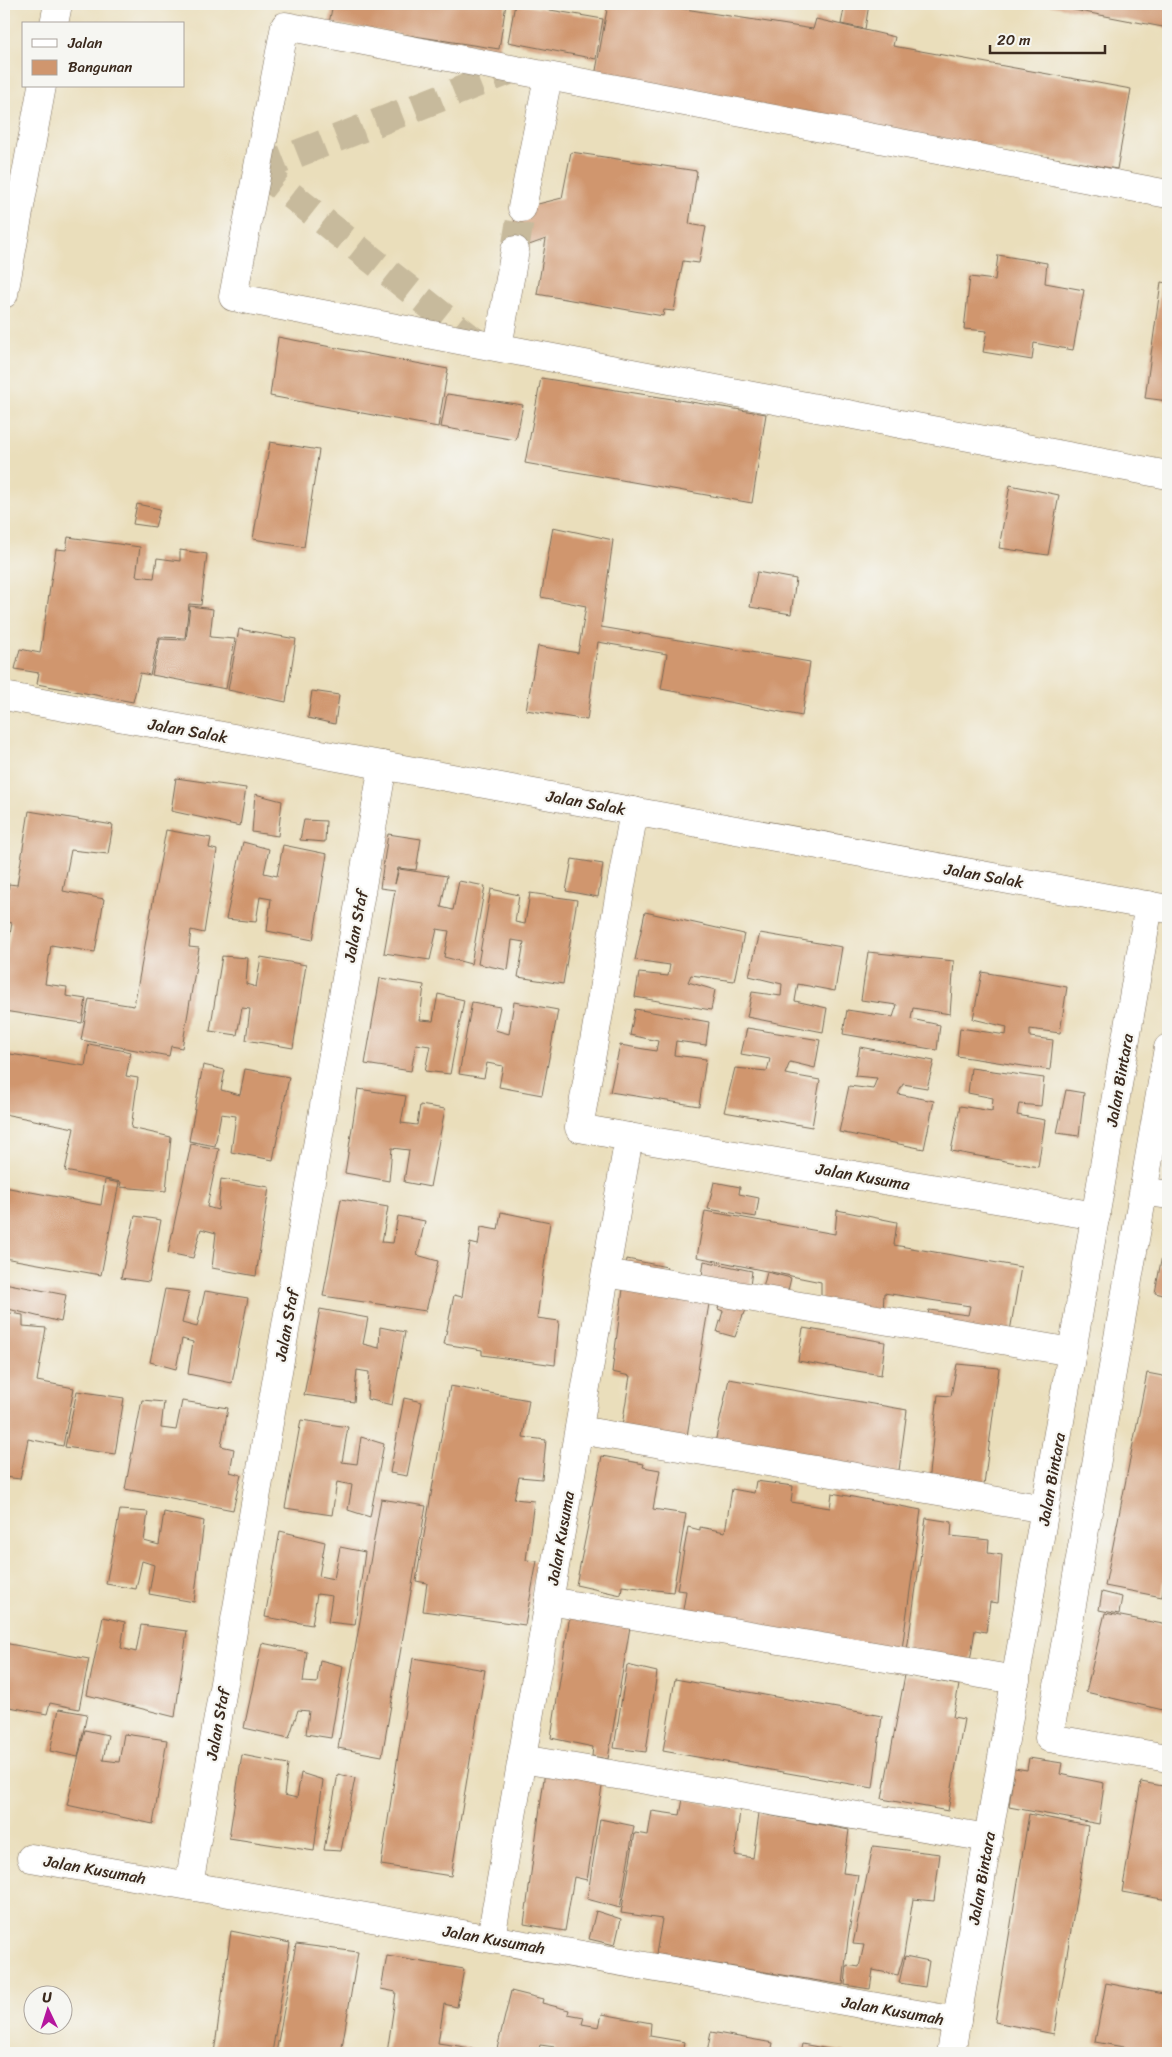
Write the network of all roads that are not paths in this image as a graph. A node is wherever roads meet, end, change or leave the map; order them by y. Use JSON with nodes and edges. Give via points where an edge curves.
{"nodes":[{"id":1,"x":58,"y":4,"type":"edge"},
{"id":2,"x":54,"y":22,"type":"edge"},
{"id":3,"x":548,"y":76,"type":"junction"},
{"id":4,"x":42,"y":88,"type":"edge"},
{"id":5,"x":1168,"y":194,"type":"edge"},
{"id":6,"x":522,"y":208,"type":"tunnel mouth"},
{"id":7,"x":515,"y":250,"type":"tunnel mouth"},
{"id":8,"x":4,"y":294,"type":"edge"},
{"id":9,"x":498,"y":347,"type":"junction"},
{"id":10,"x":1168,"y":475,"type":"edge"},
{"id":11,"x":4,"y":696,"type":"edge"},
{"id":12,"x":383,"y":765,"type":"junction"},
{"id":13,"x":634,"y":811,"type":"junction"},
{"id":14,"x":1159,"y":907,"type":"edge"},
{"id":15,"x":1168,"y":1048,"type":"edge"},
{"id":16,"x":629,"y":1136,"type":"junction"},
{"id":17,"x":1156,"y":1193,"type":"edge"},
{"id":18,"x":1096,"y":1216,"type":"junction"},
{"id":19,"x":606,"y":1273,"type":"junction"},
{"id":20,"x":1072,"y":1352,"type":"junction"},
{"id":21,"x":579,"y":1430,"type":"junction"},
{"id":22,"x":1045,"y":1509,"type":"junction"},
{"id":23,"x":550,"y":1601,"type":"junction"},
{"id":24,"x":1016,"y":1680,"type":"junction"},
{"id":25,"x":522,"y":1758,"type":"junction"},
{"id":26,"x":1168,"y":1758,"type":"edge"},
{"id":27,"x":988,"y":1838,"type":"junction"},
{"id":28,"x":32,"y":1858,"type":"dead end"},
{"id":29,"x":189,"y":1885,"type":"junction"},
{"id":30,"x":491,"y":1938,"type":"junction"},
{"id":31,"x":957,"y":2021,"type":"junction"},
{"id":32,"x":951,"y":2053,"type":"edge"}],
"edges":[{"from":1,"to":2,"type":"street"},
{"from":3,"to":5,"type":"street"},
{"from":3,"to":6,"type":"street"},
{"from":3,"to":9,"type":"street","via":[[285,26],[233,297]]},
{"from":4,"to":8,"type":"street"},
{"from":7,"to":9,"type":"street"},
{"from":9,"to":10,"type":"street"},
{"from":11,"to":12,"type":"street","name":"Jalan Salak"},
{"from":12,"to":13,"type":"street","name":"Jalan Salak"},
{"from":12,"to":29,"type":"street","name":"Jalan Staf"},
{"from":13,"to":14,"type":"street","name":"Jalan Salak"},
{"from":13,"to":16,"type":"street","name":"Jalan Kusuma","via":[[579,1128]]},
{"from":14,"to":18,"type":"street","name":"Jalan Bintara"},
{"from":15,"to":17,"type":"street"},
{"from":16,"to":18,"type":"street","name":"Jalan Kusuma"},
{"from":16,"to":19,"type":"street","name":"Jalan Kusuma"},
{"from":17,"to":26,"type":"street","via":[[1049,1738]]},
{"from":18,"to":20,"type":"street","name":"Jalan Bintara"},
{"from":19,"to":20,"type":"street"},
{"from":19,"to":21,"type":"street","name":"Jalan Kusuma"},
{"from":20,"to":22,"type":"street","name":"Jalan Bintara"},
{"from":21,"to":22,"type":"street"},
{"from":21,"to":23,"type":"street","name":"Jalan Kusuma"},
{"from":22,"to":24,"type":"street","name":"Jalan Bintara"},
{"from":23,"to":24,"type":"street"},
{"from":23,"to":25,"type":"street","name":"Jalan Kusuma"},
{"from":24,"to":27,"type":"street","name":"Jalan Bintara"},
{"from":25,"to":27,"type":"street"},
{"from":25,"to":30,"type":"street","name":"Jalan Kusuma"},
{"from":27,"to":31,"type":"street","name":"Jalan Bintara"},
{"from":28,"to":29,"type":"street","name":"Jalan Kusumah"},
{"from":29,"to":30,"type":"street","name":"Jalan Kusumah"},
{"from":30,"to":31,"type":"street","name":"Jalan Kusumah"},
{"from":31,"to":32,"type":"street","name":"Jalan Bintara"}]}
